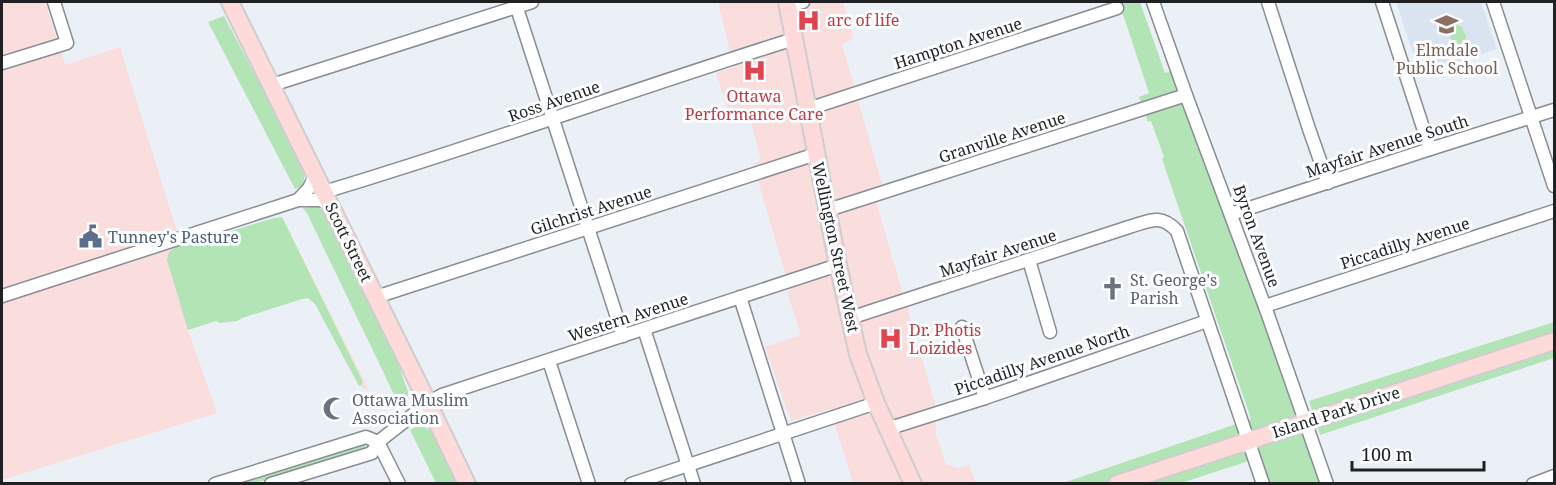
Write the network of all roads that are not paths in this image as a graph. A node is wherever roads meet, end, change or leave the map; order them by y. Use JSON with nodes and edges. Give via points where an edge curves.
{"nodes":[{"id":1,"x":54,"y":2,"type":"edge"},
{"id":2,"x":230,"y":2,"type":"edge"},
{"id":3,"x":532,"y":2,"type":"edge"},
{"id":4,"x":1154,"y":2,"type":"edge"},
{"id":5,"x":1268,"y":2,"type":"edge"},
{"id":6,"x":1382,"y":2,"type":"edge"},
{"id":7,"x":1493,"y":2,"type":"edge"},
{"id":8,"x":792,"y":3,"type":"edge"},
{"id":9,"x":516,"y":4,"type":"edge"},
{"id":10,"x":1117,"y":8,"type":"dead end"},
{"id":11,"x":794,"y":39,"type":"junction"},
{"id":12,"x":2,"y":63,"type":"edge"},
{"id":13,"x":272,"y":85,"type":"junction"},
{"id":14,"x":1186,"y":95,"type":"junction"},
{"id":15,"x":808,"y":109,"type":"junction"},
{"id":16,"x":1554,"y":110,"type":"edge"},
{"id":17,"x":1531,"y":118,"type":"junction"},
{"id":18,"x":553,"y":119,"type":"junction"},
{"id":19,"x":1430,"y":149,"type":"junction"},
{"id":20,"x":816,"y":154,"type":"junction"},
{"id":21,"x":316,"y":174,"type":"junction"},
{"id":22,"x":1328,"y":183,"type":"junction"},
{"id":23,"x":1554,"y":186,"type":"edge"},
{"id":24,"x":327,"y":197,"type":"junction"},
{"id":25,"x":298,"y":200,"type":"junction"},
{"id":26,"x":828,"y":210,"type":"junction"},
{"id":27,"x":1554,"y":211,"type":"edge"},
{"id":28,"x":1231,"y":214,"type":"junction"},
{"id":29,"x":588,"y":227,"type":"junction"},
{"id":30,"x":1029,"y":260,"type":"junction"},
{"id":31,"x":838,"y":265,"type":"junction"},
{"id":32,"x":2,"y":296,"type":"edge"},
{"id":33,"x":376,"y":297,"type":"junction"},
{"id":34,"x":740,"y":297,"type":"junction"},
{"id":35,"x":1265,"y":306,"type":"junction"},
{"id":36,"x":850,"y":318,"type":"junction"},
{"id":37,"x":1207,"y":321,"type":"junction"},
{"id":38,"x":962,"y":327,"type":"dead end"},
{"id":39,"x":644,"y":329,"type":"junction"},
{"id":40,"x":1050,"y":332,"type":"dead end"},
{"id":41,"x":623,"y":336,"type":"junction"},
{"id":42,"x":1554,"y":341,"type":"edge"},
{"id":43,"x":549,"y":361,"type":"junction"},
{"id":44,"x":986,"y":398,"type":"junction"},
{"id":45,"x":428,"y":403,"type":"junction"},
{"id":46,"x":876,"y":403,"type":"junction"},
{"id":47,"x":1306,"y":422,"type":"junction"},
{"id":48,"x":887,"y":429,"type":"junction"},
{"id":49,"x":784,"y":434,"type":"junction"},
{"id":50,"x":383,"y":438,"type":"junction"},
{"id":51,"x":1248,"y":441,"type":"junction"},
{"id":52,"x":688,"y":465,"type":"junction"},
{"id":53,"x":1554,"y":477,"type":"edge"},
{"id":54,"x":215,"y":483,"type":"edge"},
{"id":55,"x":271,"y":483,"type":"edge"},
{"id":56,"x":399,"y":483,"type":"edge"},
{"id":57,"x":467,"y":483,"type":"edge"},
{"id":58,"x":589,"y":483,"type":"edge"},
{"id":59,"x":631,"y":483,"type":"edge"},
{"id":60,"x":694,"y":483,"type":"edge"},
{"id":61,"x":799,"y":483,"type":"edge"},
{"id":62,"x":912,"y":483,"type":"edge"},
{"id":63,"x":1117,"y":483,"type":"edge"},
{"id":64,"x":1263,"y":483,"type":"edge"},
{"id":65,"x":1327,"y":483,"type":"edge"},
{"id":66,"x":1533,"y":483,"type":"edge"}],
"edges":[{"from":1,"to":12,"type":"street","via":[[67,43]]},
{"from":2,"to":13,"type":"main road","name":"Scott Street"},
{"from":3,"to":9,"type":"street"},
{"from":4,"to":14,"type":"street","name":"Byron Avenue"},
{"from":5,"to":22,"type":"street"},
{"from":6,"to":19,"type":"street"},
{"from":7,"to":17,"type":"street"},
{"from":8,"to":11,"type":"main road","name":"Wellington Street West"},
{"from":9,"to":13,"type":"street"},
{"from":9,"to":18,"type":"street"},
{"from":10,"to":15,"type":"street","name":"Hampton Avenue"},
{"from":11,"to":15,"type":"main road","name":"Wellington Street West"},
{"from":11,"to":18,"type":"street","name":"Ross Avenue"},
{"from":13,"to":21,"type":"main road","name":"Scott Street"},
{"from":14,"to":26,"type":"street","name":"Granville Avenue"},
{"from":14,"to":28,"type":"street","name":"Byron Avenue"},
{"from":15,"to":20,"type":"main road","name":"Wellington Street West"},
{"from":16,"to":17,"type":"street","name":"Mayfair Avenue South"},
{"from":17,"to":19,"type":"street","name":"Mayfair Avenue South"},
{"from":17,"to":23,"type":"street"},
{"from":18,"to":24,"type":"street","name":"Ross Avenue"},
{"from":18,"to":29,"type":"street"},
{"from":19,"to":22,"type":"street","name":"Mayfair Avenue South"},
{"from":20,"to":26,"type":"main road","name":"Wellington Street West"},
{"from":20,"to":29,"type":"street","name":"Gilchrist Avenue"},
{"from":21,"to":24,"type":"main road","name":"Scott Street"},
{"from":21,"to":25,"type":"street"},
{"from":22,"to":28,"type":"street","name":"Mayfair Avenue South"},
{"from":24,"to":25,"type":"street"},
{"from":24,"to":33,"type":"main road","name":"Scott Street"},
{"from":25,"to":32,"type":"street"},
{"from":26,"to":31,"type":"main road","name":"Wellington Street West"},
{"from":27,"to":35,"type":"street","name":"Piccadilly Avenue"},
{"from":28,"to":35,"type":"street","name":"Byron Avenue"},
{"from":29,"to":33,"type":"street","name":"Gilchrist Avenue"},
{"from":29,"to":41,"type":"street"},
{"from":30,"to":36,"type":"street","name":"Mayfair Avenue"},
{"from":30,"to":37,"type":"street","name":"Mayfair Avenue","via":[[1157,220],[1167,221],[1177,231]]},
{"from":30,"to":40,"type":"street"},
{"from":31,"to":34,"type":"street","name":"Western Avenue"},
{"from":31,"to":36,"type":"main road","name":"Wellington Street West"},
{"from":33,"to":45,"type":"main road","name":"Scott Street"},
{"from":34,"to":39,"type":"street","name":"Western Avenue"},
{"from":34,"to":49,"type":"street"},
{"from":35,"to":47,"type":"street","name":"Byron Avenue"},
{"from":36,"to":46,"type":"main road","name":"Wellington Street West"},
{"from":37,"to":44,"type":"street","name":"Piccadilly Avenue North"},
{"from":37,"to":51,"type":"street"},
{"from":38,"to":44,"type":"street"},
{"from":39,"to":41,"type":"street","name":"Western Avenue"},
{"from":39,"to":52,"type":"street"},
{"from":41,"to":43,"type":"street","name":"Western Avenue"},
{"from":42,"to":47,"type":"main road","name":"Island Park Drive"},
{"from":43,"to":45,"type":"street","name":"Western Avenue","via":[[441,395]]},
{"from":43,"to":58,"type":"street"},
{"from":44,"to":48,"type":"street","name":"Piccadilly Avenue North"},
{"from":45,"to":50,"type":"street","name":"Western Avenue"},
{"from":45,"to":57,"type":"main road","name":"Scott Street"},
{"from":46,"to":48,"type":"main road","name":"Wellington Street West"},
{"from":46,"to":49,"type":"street"},
{"from":47,"to":51,"type":"main road","name":"Island Park Drive"},
{"from":47,"to":65,"type":"street","name":"Byron Avenue"},
{"from":48,"to":62,"type":"main road","name":"Wellington Street West"},
{"from":49,"to":52,"type":"street"},
{"from":49,"to":61,"type":"street"},
{"from":50,"to":54,"type":"street","via":[[366,437]]},
{"from":50,"to":55,"type":"street","name":"Western Avenue","via":[[372,453]]},
{"from":50,"to":56,"type":"street"},
{"from":51,"to":63,"type":"main road","name":"Island Park Drive"},
{"from":51,"to":64,"type":"street"},
{"from":52,"to":59,"type":"street"},
{"from":52,"to":60,"type":"street"},
{"from":53,"to":66,"type":"street"}]}
